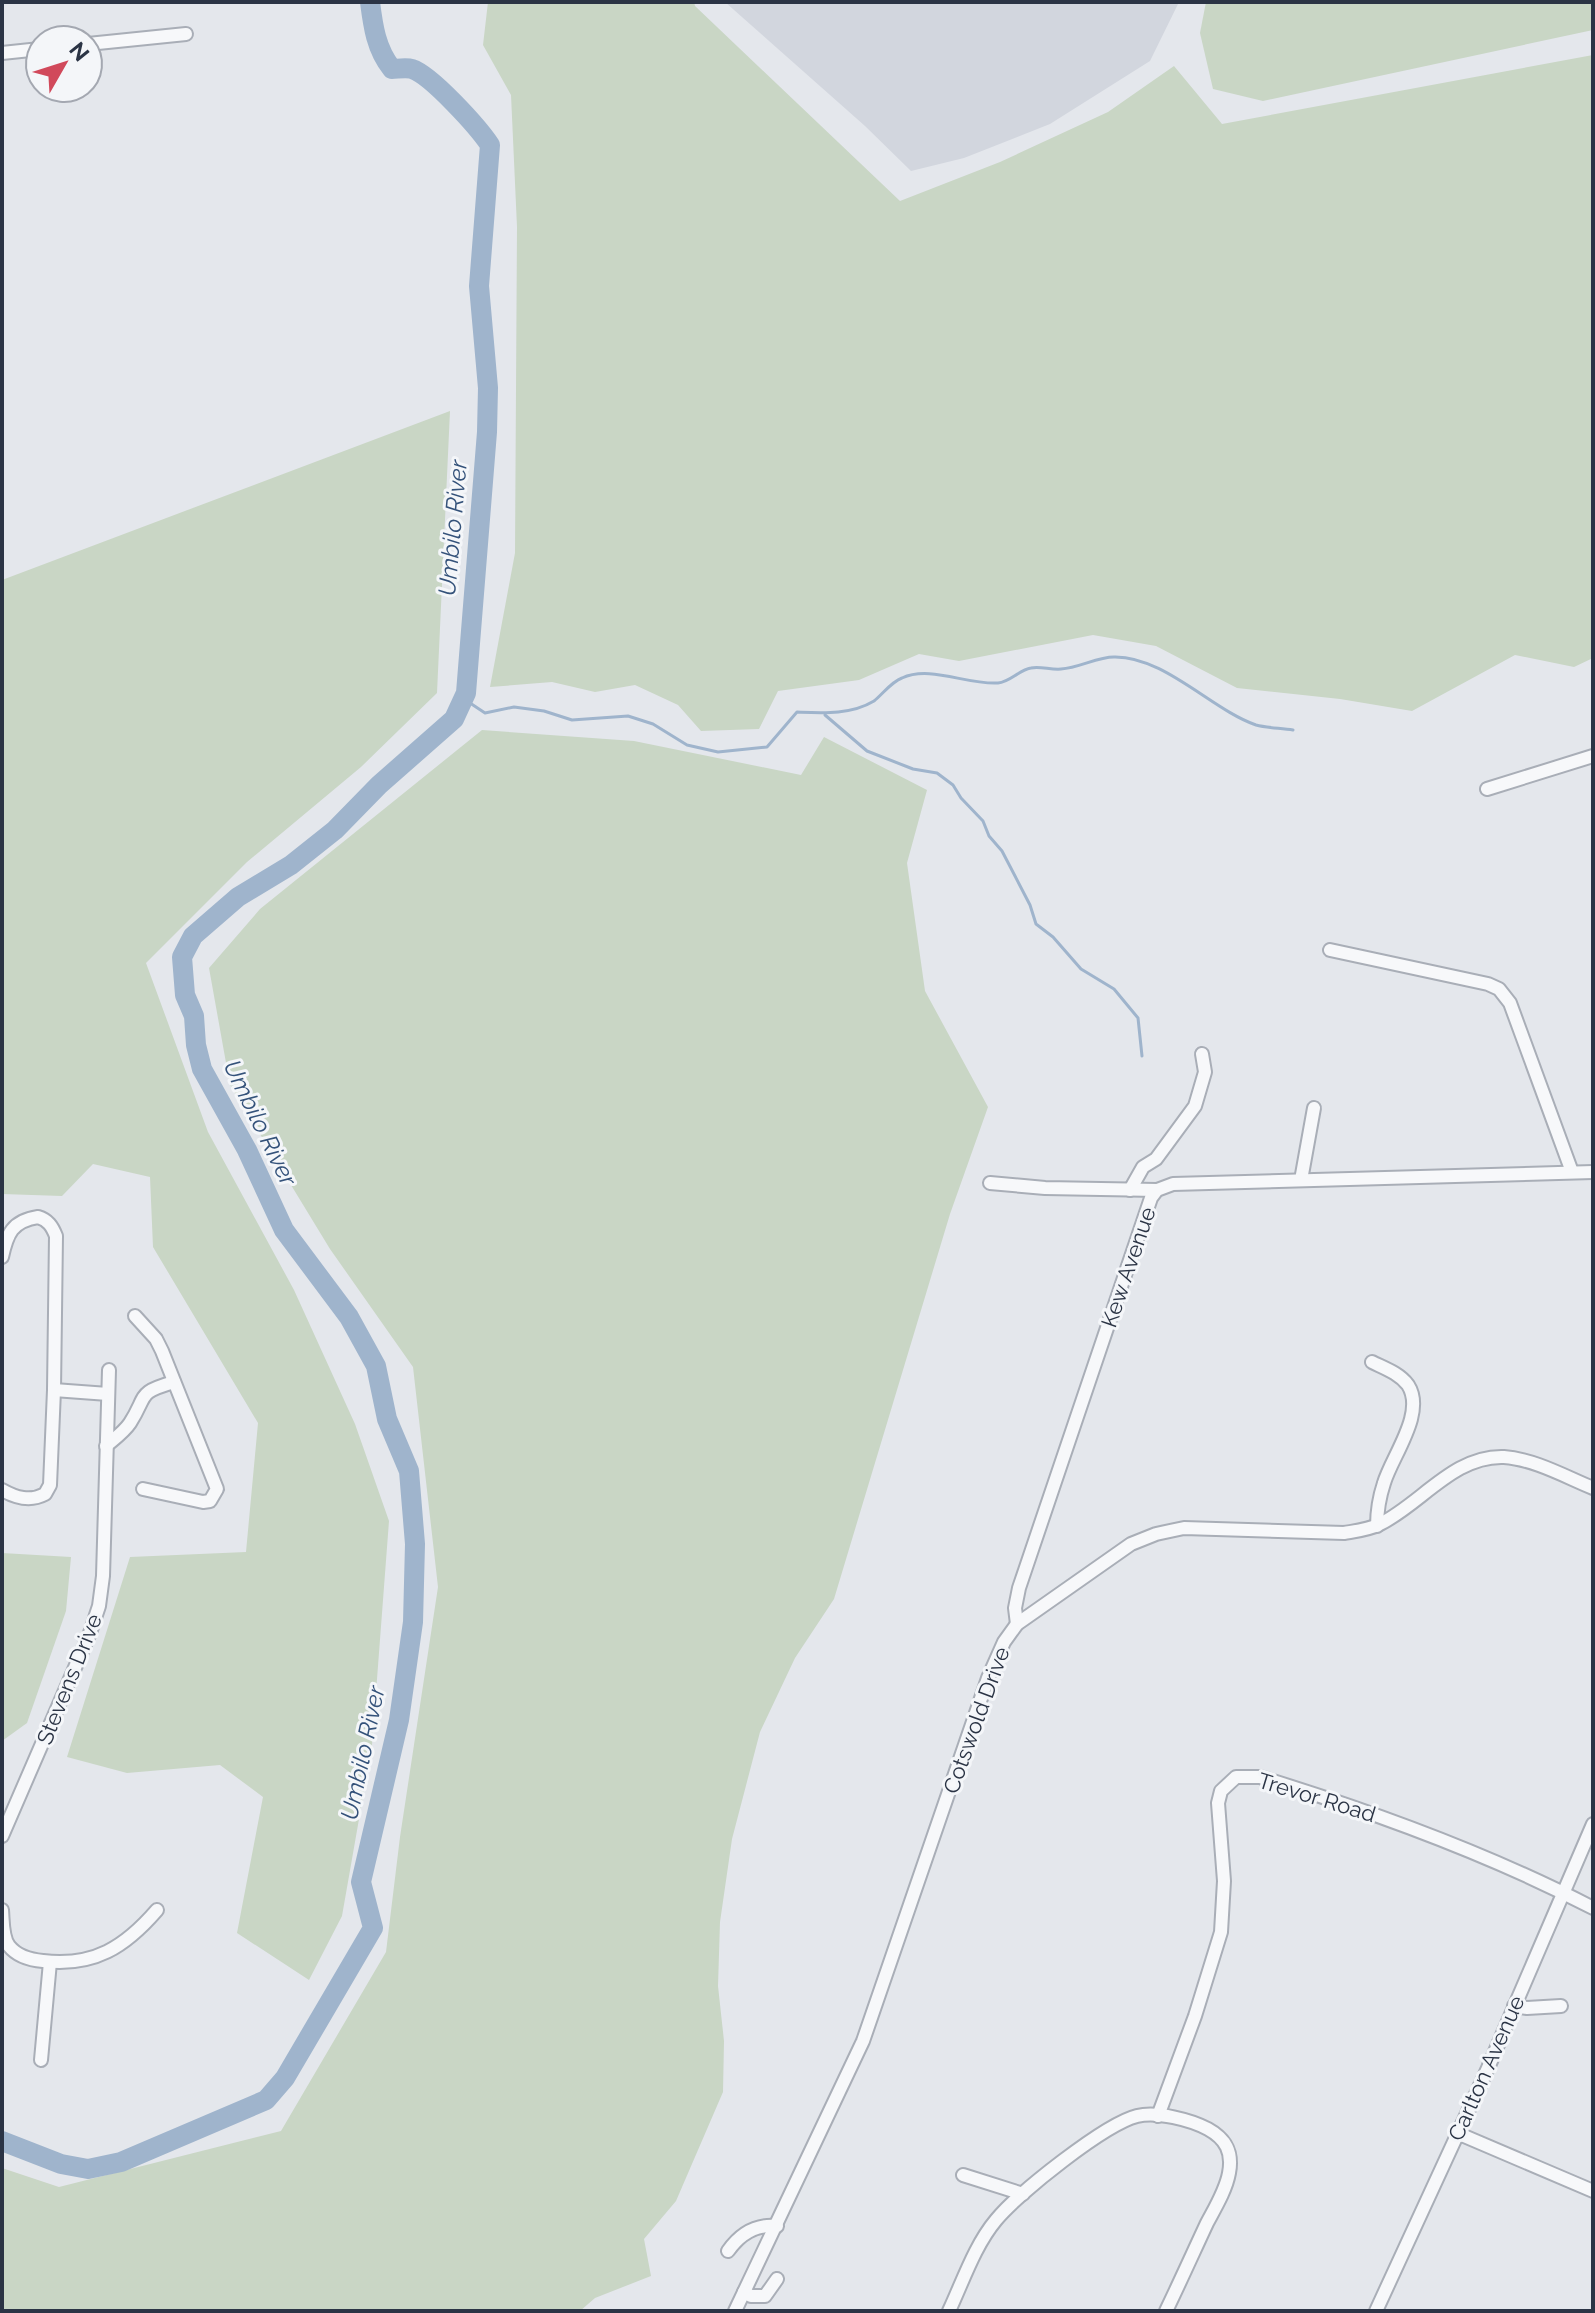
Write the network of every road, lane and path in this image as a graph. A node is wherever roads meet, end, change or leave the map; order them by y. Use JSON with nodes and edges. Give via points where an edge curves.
{"nodes":[{"id":1,"x":186,"y":34,"type":"dead end"},
{"id":2,"x":104,"y":42,"type":"edge"},
{"id":3,"x":24,"y":51,"type":"edge"},
{"id":4,"x":2,"y":53,"type":"edge"},
{"id":5,"x":1593,"y":756,"type":"edge"},
{"id":6,"x":1487,"y":789,"type":"dead end"},
{"id":7,"x":1330,"y":950,"type":"dead end"},
{"id":8,"x":1202,"y":1054,"type":"dead end"},
{"id":9,"x":1314,"y":1108,"type":"dead end"},
{"id":10,"x":1572,"y":1172,"type":"junction"},
{"id":11,"x":1593,"y":1172,"type":"edge"},
{"id":12,"x":1301,"y":1180,"type":"junction"},
{"id":13,"x":990,"y":1183,"type":"dead end"},
{"id":14,"x":1130,"y":1190,"type":"junction"},
{"id":15,"x":1157,"y":1190,"type":"junction"},
{"id":16,"x":2,"y":1257,"type":"edge"},
{"id":17,"x":135,"y":1316,"type":"dead end"},
{"id":18,"x":1372,"y":1362,"type":"dead end"},
{"id":19,"x":109,"y":1370,"type":"dead end"},
{"id":20,"x":174,"y":1382,"type":"junction"},
{"id":21,"x":54,"y":1390,"type":"junction"},
{"id":22,"x":108,"y":1394,"type":"junction"},
{"id":23,"x":106,"y":1446,"type":"junction"},
{"id":24,"x":1593,"y":1488,"type":"edge"},
{"id":25,"x":143,"y":1489,"type":"dead end"},
{"id":26,"x":2,"y":1490,"type":"edge"},
{"id":27,"x":1377,"y":1526,"type":"junction"},
{"id":28,"x":1017,"y":1624,"type":"junction"},
{"id":29,"x":1593,"y":1824,"type":"edge"},
{"id":30,"x":2,"y":1836,"type":"edge"},
{"id":31,"x":1563,"y":1892,"type":"junction"},
{"id":32,"x":1593,"y":1908,"type":"edge"},
{"id":33,"x":2,"y":1910,"type":"edge"},
{"id":34,"x":157,"y":1910,"type":"dead end"},
{"id":35,"x":50,"y":1962,"type":"junction"},
{"id":36,"x":1514,"y":2006,"type":"junction"},
{"id":37,"x":1561,"y":2006,"type":"dead end"},
{"id":38,"x":41,"y":2060,"type":"dead end"},
{"id":39,"x":1158,"y":2116,"type":"junction"},
{"id":40,"x":1457,"y":2133,"type":"junction"},
{"id":41,"x":963,"y":2175,"type":"dead end"},
{"id":42,"x":1593,"y":2191,"type":"edge"},
{"id":43,"x":1023,"y":2194,"type":"junction"},
{"id":44,"x":777,"y":2226,"type":"junction"},
{"id":45,"x":728,"y":2251,"type":"dead end"},
{"id":46,"x":777,"y":2279,"type":"dead end"},
{"id":47,"x":744,"y":2292,"type":"junction"},
{"id":48,"x":735,"y":2311,"type":"edge"},
{"id":49,"x":949,"y":2311,"type":"edge"},
{"id":50,"x":1166,"y":2311,"type":"edge"},
{"id":51,"x":1376,"y":2311,"type":"edge"}],
"edges":[{"from":1,"to":2,"type":"street"},
{"from":3,"to":4,"type":"street"},
{"from":5,"to":6,"type":"street"},
{"from":7,"to":10,"type":"street","via":[[1499,989],[1510,1003]]},
{"from":8,"to":14,"type":"street","via":[[1205,1072],[1195,1106]]},
{"from":9,"to":12,"type":"street"},
{"from":10,"to":11,"type":"street","name":"Kew Avenue"},
{"from":10,"to":12,"type":"street","name":"Kew Avenue"},
{"from":12,"to":15,"type":"street","name":"Kew Avenue","via":[[1173,1184]]},
{"from":13,"to":14,"type":"street"},
{"from":14,"to":15,"type":"street"},
{"from":15,"to":28,"type":"street","name":"Kew Avenue","via":[[1019,1588]]},
{"from":16,"to":21,"type":"street","via":[[7,1235],[18,1222],[38,1217],[52,1227]]},
{"from":17,"to":20,"type":"street","via":[[156,1339]]},
{"from":18,"to":27,"type":"street","via":[[1407,1384],[1414,1402],[1378,1501]]},
{"from":19,"to":22,"type":"street","name":"Stevens Drive"},
{"from":20,"to":23,"type":"street","via":[[148,1391],[126,1428]]},
{"from":20,"to":25,"type":"street","via":[[217,1489],[210,1501],[203,1502]]},
{"from":21,"to":22,"type":"street"},
{"from":21,"to":26,"type":"street","via":[[50,1485],[39,1498],[20,1498]]},
{"from":22,"to":23,"type":"street","name":"Stevens Drive"},
{"from":23,"to":30,"type":"street","name":"Stevens Drive","via":[[99,1606]]},
{"from":24,"to":27,"type":"street","name":"Cotswold Drive","via":[[1503,1457],[1452,1473]]},
{"from":27,"to":28,"type":"street","name":"Cotswold Drive","via":[[1344,1533],[1184,1528],[1156,1534],[1131,1544]]},
{"from":28,"to":44,"type":"street","name":"Cotswold Drive","via":[[988,1678],[863,2041]]},
{"from":29,"to":31,"type":"street","name":"Carlton Avenue"},
{"from":31,"to":32,"type":"street","name":"Trevor Road"},
{"from":31,"to":36,"type":"street","name":"Carlton Avenue"},
{"from":31,"to":39,"type":"street","name":"Trevor Road","via":[[1424,1831],[1260,1777],[1236,1777],[1221,1791],[1218,1803],[1224,1881],[1221,1932]]},
{"from":33,"to":35,"type":"street","via":[[7,1945],[17,1954]]},
{"from":34,"to":35,"type":"street","via":[[115,1949],[81,1962]]},
{"from":35,"to":38,"type":"street"},
{"from":36,"to":37,"type":"street"},
{"from":36,"to":40,"type":"street","name":"Carlton Avenue"},
{"from":39,"to":43,"type":"street","via":[[1123,2122]]},
{"from":39,"to":50,"type":"street","via":[[1201,2125],[1221,2136],[1230,2155],[1219,2199]]},
{"from":40,"to":42,"type":"street"},
{"from":40,"to":51,"type":"street","name":"Carlton Avenue"},
{"from":41,"to":43,"type":"street"},
{"from":43,"to":49,"type":"street","via":[[982,2241]]},
{"from":44,"to":45,"type":"street","via":[[751,2228]]},
{"from":44,"to":47,"type":"street","name":"Cotswold Drive"},
{"from":46,"to":47,"type":"street","via":[[765,2296]]},
{"from":47,"to":48,"type":"street","name":"Cotswold Drive"}]}
